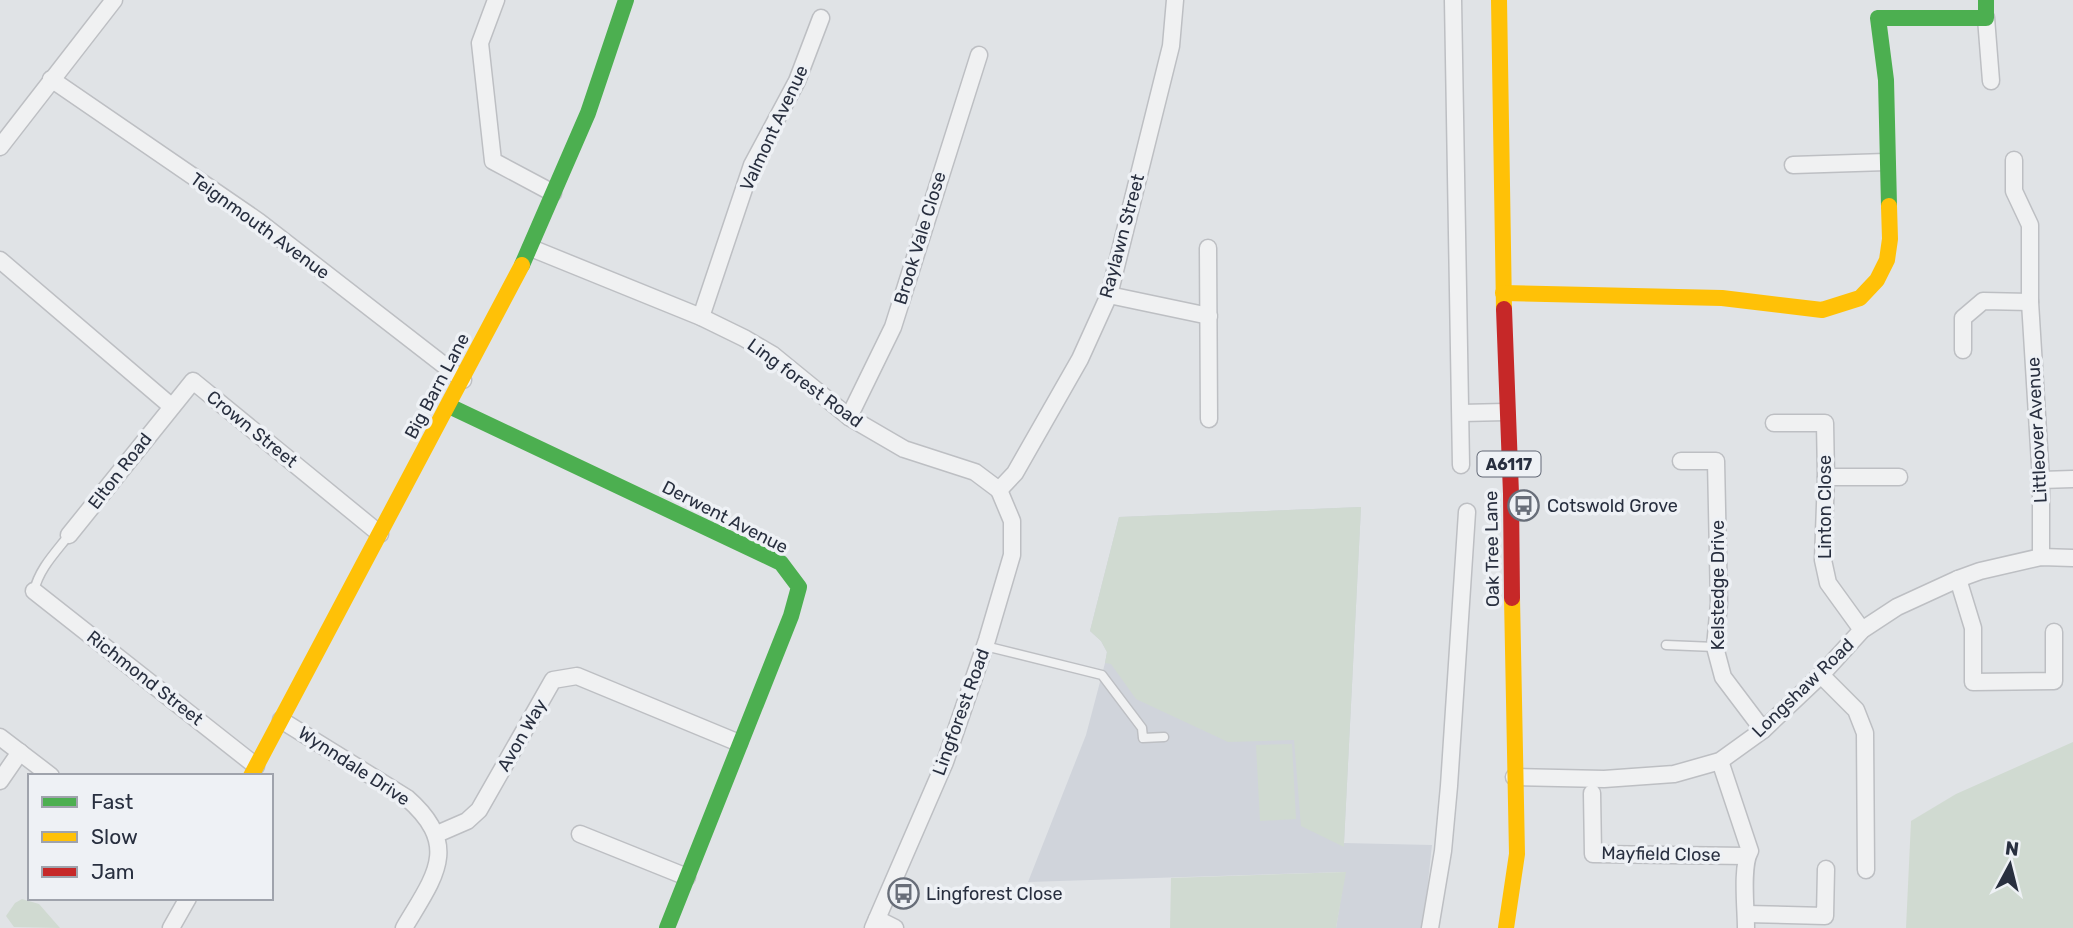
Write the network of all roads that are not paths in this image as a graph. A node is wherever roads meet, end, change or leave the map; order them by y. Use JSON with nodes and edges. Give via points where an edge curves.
{"nodes":[{"id":1,"x":114,"y":0,"type":"edge"},
{"id":2,"x":496,"y":0,"type":"edge"},
{"id":3,"x":626,"y":0,"type":"edge"},
{"id":4,"x":1175,"y":0,"type":"edge"},
{"id":5,"x":1453,"y":0,"type":"edge"},
{"id":6,"x":1499,"y":0,"type":"edge"},
{"id":7,"x":1877,"y":0,"type":"edge"},
{"id":8,"x":1986,"y":0,"type":"edge"},
{"id":9,"x":821,"y":18,"type":"dead end"},
{"id":10,"x":1878,"y":18,"type":"junction"},
{"id":11,"x":1986,"y":18,"type":"junction"},
{"id":12,"x":979,"y":55,"type":"dead end"},
{"id":13,"x":51,"y":79,"type":"junction"},
{"id":14,"x":1990,"y":81,"type":"dead end"},
{"id":15,"x":0,"y":147,"type":"edge"},
{"id":16,"x":2014,"y":160,"type":"dead end"},
{"id":17,"x":1886,"y":162,"type":"junction"},
{"id":18,"x":1793,"y":165,"type":"dead end"},
{"id":19,"x":553,"y":194,"type":"junction"},
{"id":20,"x":531,"y":248,"type":"junction"},
{"id":21,"x":1208,"y":248,"type":"dead end"},
{"id":22,"x":0,"y":260,"type":"edge"},
{"id":23,"x":1503,"y":293,"type":"junction"},
{"id":24,"x":1109,"y":295,"type":"junction"},
{"id":25,"x":2030,"y":302,"type":"junction"},
{"id":26,"x":1209,"y":316,"type":"junction"},
{"id":27,"x":701,"y":317,"type":"junction"},
{"id":28,"x":1963,"y":350,"type":"dead end"},
{"id":29,"x":463,"y":380,"type":"junction"},
{"id":30,"x":171,"y":406,"type":"junction"},
{"id":31,"x":449,"y":406,"type":"junction"},
{"id":32,"x":1506,"y":412,"type":"junction"},
{"id":33,"x":1461,"y":414,"type":"junction"},
{"id":34,"x":849,"y":417,"type":"junction"},
{"id":35,"x":1209,"y":419,"type":"dead end"},
{"id":36,"x":1773,"y":423,"type":"dead end"},
{"id":37,"x":1681,"y":461,"type":"dead end"},
{"id":38,"x":1461,"y":465,"type":"dead end"},
{"id":39,"x":1826,"y":477,"type":"junction"},
{"id":40,"x":1899,"y":477,"type":"dead end"},
{"id":41,"x":2073,"y":479,"type":"edge"},
{"id":42,"x":2041,"y":480,"type":"junction"},
{"id":43,"x":999,"y":490,"type":"junction"},
{"id":44,"x":1467,"y":512,"type":"dead end"},
{"id":45,"x":380,"y":534,"type":"junction"},
{"id":46,"x":69,"y":536,"type":"joint"},
{"id":47,"x":2040,"y":558,"type":"junction"},
{"id":48,"x":2073,"y":558,"type":"edge"},
{"id":49,"x":1958,"y":579,"type":"junction"},
{"id":50,"x":34,"y":591,"type":"joint"},
{"id":51,"x":1862,"y":630,"type":"junction"},
{"id":52,"x":2054,"y":632,"type":"dead end"},
{"id":53,"x":1666,"y":645,"type":"dead end"},
{"id":54,"x":985,"y":646,"type":"junction"},
{"id":55,"x":1715,"y":647,"type":"junction"},
{"id":56,"x":1821,"y":674,"type":"junction"},
{"id":57,"x":281,"y":720,"type":"junction"},
{"id":58,"x":1763,"y":730,"type":"junction"},
{"id":59,"x":0,"y":737,"type":"edge"},
{"id":60,"x":1164,"y":737,"type":"dead end"},
{"id":61,"x":739,"y":743,"type":"junction"},
{"id":62,"x":20,"y":752,"type":"junction"},
{"id":63,"x":1720,"y":761,"type":"junction"},
{"id":64,"x":253,"y":771,"type":"edge"},
{"id":65,"x":48,"y":774,"type":"edge"},
{"id":66,"x":1514,"y":777,"type":"junction"},
{"id":67,"x":0,"y":780,"type":"edge"},
{"id":68,"x":1592,"y":793,"type":"dead end"},
{"id":69,"x":437,"y":834,"type":"junction"},
{"id":70,"x":580,"y":834,"type":"dead end"},
{"id":71,"x":1747,"y":856,"type":"junction"},
{"id":72,"x":1826,"y":869,"type":"dead end"},
{"id":73,"x":1866,"y":870,"type":"dead end"},
{"id":74,"x":687,"y":877,"type":"junction"},
{"id":75,"x":187,"y":900,"type":"edge"},
{"id":76,"x":1746,"y":921,"type":"edge"},
{"id":77,"x":875,"y":923,"type":"edge"},
{"id":78,"x":171,"y":928,"type":"edge"},
{"id":79,"x":404,"y":928,"type":"edge"},
{"id":80,"x":667,"y":928,"type":"edge"},
{"id":81,"x":895,"y":928,"type":"edge"},
{"id":82,"x":1430,"y":928,"type":"edge"},
{"id":83,"x":1506,"y":928,"type":"edge"}],
"edges":[{"from":1,"to":13,"type":"street"},
{"from":2,"to":19,"type":"street","via":[[480,43],[492,162]]},
{"from":3,"to":19,"type":"street","name":"Big Barn Lane"},
{"from":4,"to":24,"type":"street","name":"Raylawn Street","via":[[1171,46]]},
{"from":5,"to":33,"type":"street"},
{"from":6,"to":23,"type":"street","name":"Oak Tree Lane","number":"A6117"},
{"from":7,"to":10,"type":"street"},
{"from":8,"to":11,"type":"street"},
{"from":9,"to":27,"type":"street","name":"Valmont Avenue","via":[[797,81],[752,165]]},
{"from":10,"to":11,"type":"street"},
{"from":10,"to":17,"type":"street","via":[[1886,80]]},
{"from":11,"to":14,"type":"street"},
{"from":12,"to":34,"type":"street","name":"Brook Vale Close","via":[[893,327]]},
{"from":13,"to":15,"type":"street"},
{"from":13,"to":29,"type":"street","name":"Teignmouth Avenue","via":[[258,222]]},
{"from":16,"to":25,"type":"street","name":"Littleover Avenue","via":[[2014,191],[2030,225]]},
{"from":17,"to":18,"type":"street"},
{"from":17,"to":23,"type":"street","via":[[1891,212],[1887,260],[1860,298],[1822,310],[1722,298]]},
{"from":19,"to":20,"type":"street","name":"Big Barn Lane"},
{"from":20,"to":27,"type":"street","name":"Ling forest Road"},
{"from":20,"to":29,"type":"street","name":"Big Barn Lane"},
{"from":21,"to":26,"type":"street"},
{"from":22,"to":30,"type":"street"},
{"from":23,"to":32,"type":"street","name":"Oak Tree Lane","number":"A6117"},
{"from":24,"to":26,"type":"street"},
{"from":24,"to":43,"type":"street","name":"Raylawn Street","via":[[1080,359],[1015,473]]},
{"from":25,"to":28,"type":"street","via":[[1983,301],[1963,318]]},
{"from":25,"to":42,"type":"street","name":"Littleover Avenue"},
{"from":26,"to":35,"type":"street"},
{"from":27,"to":34,"type":"street","name":"Ling forest Road","via":[[774,355]]},
{"from":29,"to":31,"type":"street","name":"Big Barn Lane"},
{"from":30,"to":45,"type":"street","name":"Crown Street","via":[[193,381]]},
{"from":30,"to":46,"type":"street","name":"Elton Road"},
{"from":31,"to":45,"type":"street","name":"Big Barn Lane"},
{"from":31,"to":61,"type":"street","name":"Derwent Avenue","via":[[781,563],[799,587]]},
{"from":32,"to":33,"type":"street"},
{"from":32,"to":66,"type":"street","name":"Oak Tree Lane","number":"A6117"},
{"from":33,"to":38,"type":"street"},
{"from":34,"to":43,"type":"street","name":"Ling forest Road","via":[[904,449],[975,472]]},
{"from":36,"to":39,"type":"street","name":"Linton Close","via":[[1825,423]]},
{"from":37,"to":55,"type":"street","name":"Kelstedge Drive","via":[[1716,461],[1719,603]]},
{"from":39,"to":40,"type":"street"},
{"from":39,"to":51,"type":"street","name":"Linton Close","via":[[1823,560],[1828,583]]},
{"from":41,"to":42,"type":"street"},
{"from":42,"to":47,"type":"street","name":"Littleover Avenue"},
{"from":43,"to":54,"type":"street","name":"Lingforest Road","via":[[1012,522],[1012,555]]},
{"from":44,"to":82,"type":"street","name":"Oak Tree Lane","via":[[1449,786]]},
{"from":45,"to":57,"type":"street","name":"Big Barn Lane"},
{"from":46,"to":50,"type":"lane","via":[[42,569]]},
{"from":47,"to":48,"type":"street","name":"Longshaw Road"},
{"from":47,"to":49,"type":"street","name":"Longshaw Road"},
{"from":49,"to":51,"type":"street","name":"Longshaw Road","via":[[1897,607]]},
{"from":49,"to":52,"type":"street","via":[[1973,628],[1973,682],[2054,681]]},
{"from":50,"to":64,"type":"street","name":"Richmond Street"},
{"from":51,"to":56,"type":"street","name":"Longshaw Road"},
{"from":53,"to":55,"type":"lane"},
{"from":54,"to":60,"type":"lane","via":[[1102,675],[1142,728],[1143,738]]},
{"from":54,"to":77,"type":"street","name":"Lingforest Road","via":[[945,762]]},
{"from":55,"to":58,"type":"street","name":"Kelstedge Drive","via":[[1723,677]]},
{"from":56,"to":58,"type":"street","name":"Longshaw Road"},
{"from":56,"to":73,"type":"street","via":[[1856,710],[1865,733]]},
{"from":57,"to":64,"type":"street","name":"Big Barn Lane"},
{"from":57,"to":69,"type":"street","name":"Wynndale Drive","via":[[407,798]]},
{"from":58,"to":63,"type":"street","name":"Longshaw Road"},
{"from":59,"to":62,"type":"street"},
{"from":61,"to":69,"type":"street","name":"Avon Way","via":[[578,676],[553,680],[479,810],[467,821]]},
{"from":61,"to":74,"type":"street","name":"Derwent Avenue"},
{"from":62,"to":65,"type":"street"},
{"from":62,"to":67,"type":"street"},
{"from":63,"to":66,"type":"street","name":"Longshaw Road","via":[[1674,774],[1604,779]]},
{"from":63,"to":71,"type":"street","via":[[1750,851]]},
{"from":66,"to":83,"type":"street","name":"Oak Tree Lane","number":"A6117","via":[[1517,854]]},
{"from":68,"to":71,"type":"street","name":"Mayfield Close","via":[[1593,854]]},
{"from":69,"to":79,"type":"street","via":[[436,875]]},
{"from":70,"to":74,"type":"street"},
{"from":71,"to":76,"type":"street"},
{"from":72,"to":76,"type":"street","via":[[1825,916]]},
{"from":74,"to":80,"type":"street","name":"Derwent Avenue"},
{"from":75,"to":78,"type":"street"},
{"from":77,"to":81,"type":"street"}]}
